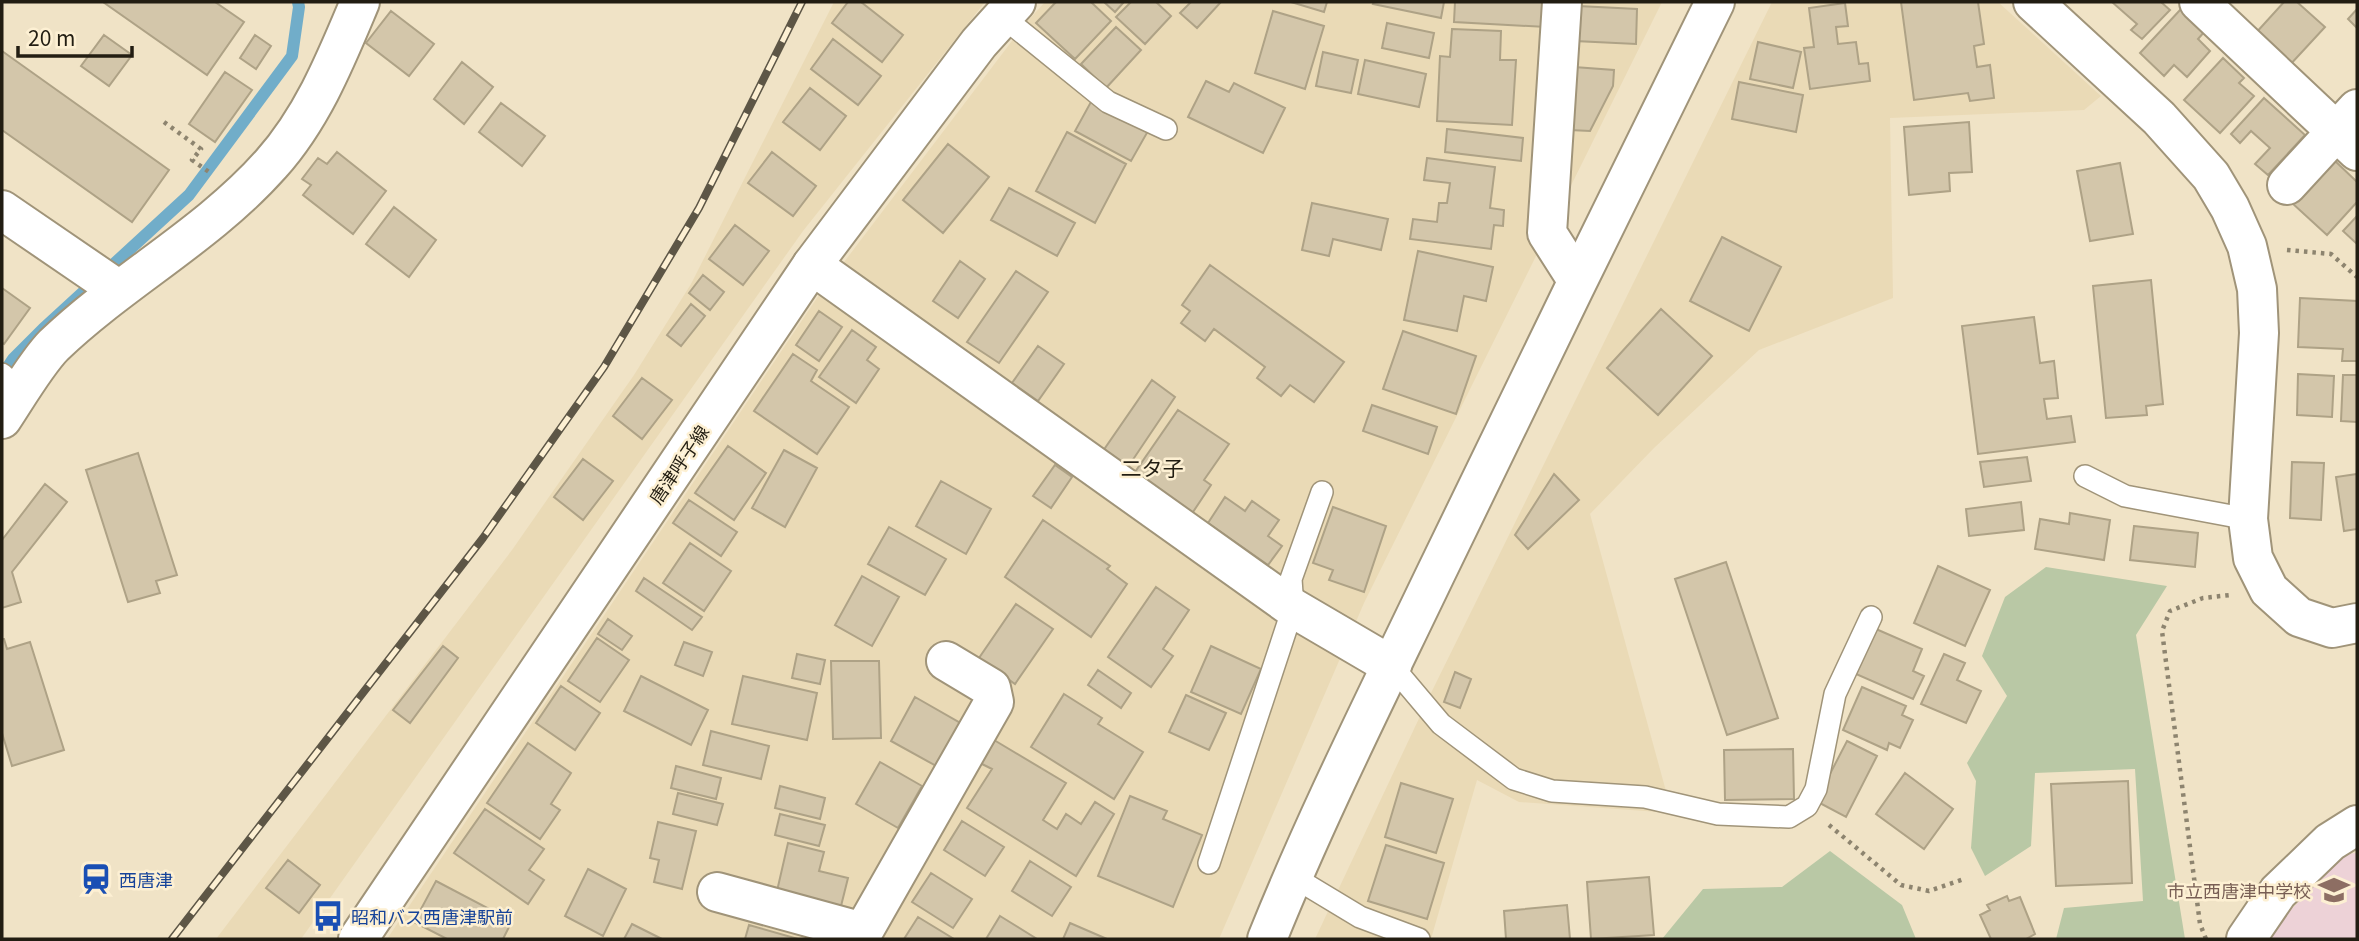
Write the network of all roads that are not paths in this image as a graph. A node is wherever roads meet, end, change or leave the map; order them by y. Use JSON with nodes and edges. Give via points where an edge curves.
{"nodes":[{"id":1,"x":360,"y":2,"type":"edge"},
{"id":2,"x":1562,"y":2,"type":"edge"},
{"id":3,"x":1716,"y":2,"type":"edge"},
{"id":4,"x":2033,"y":2,"type":"edge"},
{"id":5,"x":2199,"y":2,"type":"edge"},
{"id":6,"x":1009,"y":9,"type":"edge"},
{"id":7,"x":1166,"y":129,"type":"dead end"},
{"id":8,"x":2350,"y":131,"type":"edge"},
{"id":9,"x":2287,"y":185,"type":"dead end"},
{"id":10,"x":2,"y":210,"type":"edge"},
{"id":11,"x":812,"y":265,"type":"junction"},
{"id":12,"x":104,"y":279,"type":"junction"},
{"id":13,"x":1577,"y":280,"type":"junction"},
{"id":14,"x":8,"y":395,"type":"edge"},
{"id":15,"x":2085,"y":476,"type":"dead end"},
{"id":16,"x":1322,"y":492,"type":"dead end"},
{"id":17,"x":2248,"y":519,"type":"junction"},
{"id":18,"x":1293,"y":608,"type":"junction"},
{"id":19,"x":1871,"y":617,"type":"dead end"},
{"id":20,"x":2357,"y":623,"type":"edge"},
{"id":21,"x":946,"y":661,"type":"dead end"},
{"id":22,"x":1392,"y":666,"type":"junction"},
{"id":23,"x":2357,"y":825,"type":"edge"},
{"id":24,"x":1209,"y":863,"type":"dead end"},
{"id":25,"x":1292,"y":876,"type":"junction"},
{"id":26,"x":717,"y":892,"type":"dead end"},
{"id":27,"x":861,"y":935,"type":"edge"},
{"id":28,"x":358,"y":939,"type":"edge"},
{"id":29,"x":1267,"y":939,"type":"edge"},
{"id":30,"x":1419,"y":939,"type":"edge"},
{"id":31,"x":2246,"y":939,"type":"edge"}],
"edges":[{"from":1,"to":12,"type":"street","via":[[326,81],[297,132],[271,164],[238,198]]},
{"from":2,"to":13,"type":"street","via":[[1546,233]]},
{"from":3,"to":13,"type":"street"},
{"from":4,"to":17,"type":"street","via":[[2159,118],[2211,176],[2231,208],[2257,289],[2259,333]]},
{"from":5,"to":8,"type":"street"},
{"from":6,"to":7,"type":"lane","via":[[1108,102]]},
{"from":6,"to":11,"type":"street","name":"唐津呼子線"},
{"from":8,"to":9,"type":"street"},
{"from":10,"to":12,"type":"street"},
{"from":11,"to":18,"type":"street"},
{"from":11,"to":28,"type":"street","name":"唐津呼子線"},
{"from":12,"to":14,"type":"street"},
{"from":13,"to":22,"type":"street"},
{"from":15,"to":17,"type":"lane","via":[[2125,496]]},
{"from":16,"to":18,"type":"lane","via":[[1291,579]]},
{"from":17,"to":20,"type":"street","via":[[2253,558],[2269,590],[2299,617],[2332,628]]},
{"from":18,"to":22,"type":"street"},
{"from":18,"to":24,"type":"lane"},
{"from":19,"to":22,"type":"lane","via":[[1835,694],[1816,789],[1807,806],[1789,817],[1718,814],[1645,797],[1552,791],[1514,779],[1441,724]]},
{"from":21,"to":27,"type":"street","via":[[991,688],[994,702]]},
{"from":22,"to":25,"type":"street"},
{"from":23,"to":31,"type":"street","via":[[2330,842],[2278,892]]},
{"from":25,"to":29,"type":"street"},
{"from":25,"to":30,"type":"lane","via":[[1360,918]]},
{"from":26,"to":27,"type":"street"}]}
